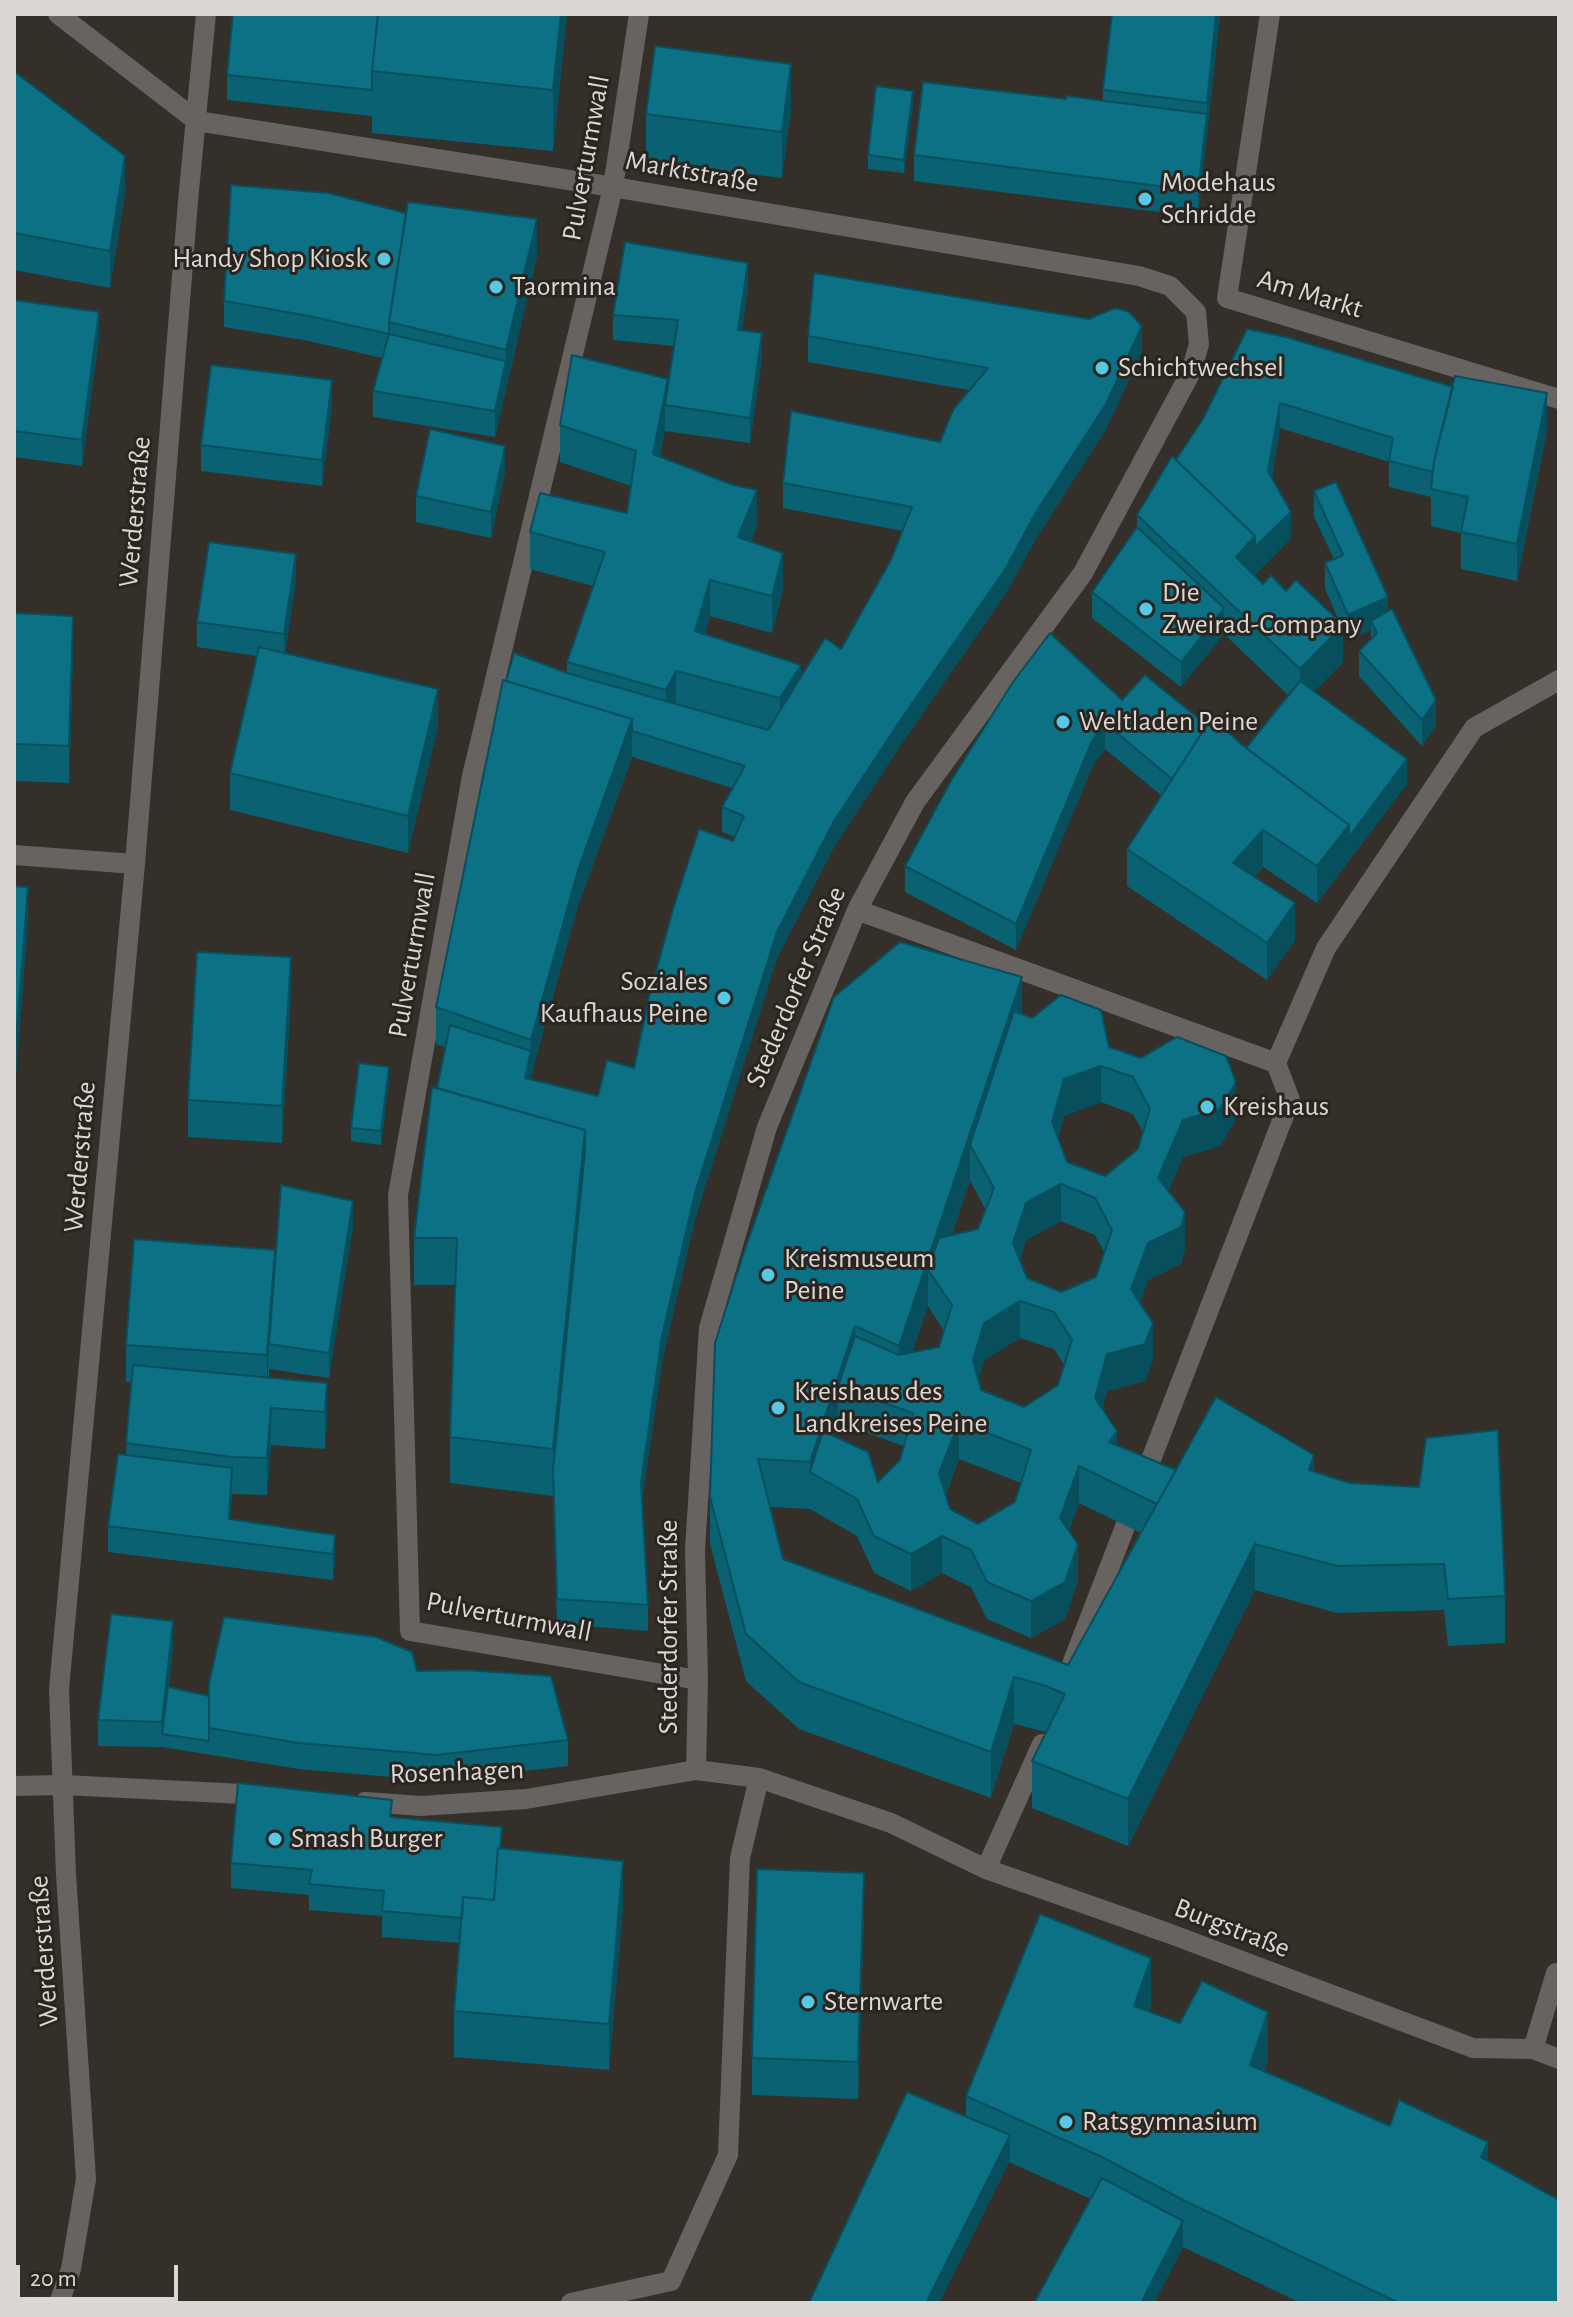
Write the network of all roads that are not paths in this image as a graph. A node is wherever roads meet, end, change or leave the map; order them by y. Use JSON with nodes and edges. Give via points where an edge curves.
{"nodes":[{"id":1,"x":58,"y":14,"type":"edge"},
{"id":2,"x":206,"y":14,"type":"edge"},
{"id":3,"x":639,"y":14,"type":"edge"},
{"id":4,"x":1270,"y":14,"type":"edge"},
{"id":5,"x":197,"y":121,"type":"junction"},
{"id":6,"x":613,"y":187,"type":"junction"},
{"id":7,"x":1196,"y":312,"type":"joint"},
{"id":8,"x":1559,"y":399,"type":"edge"},
{"id":9,"x":1559,"y":680,"type":"edge"},
{"id":10,"x":14,"y":855,"type":"edge"},
{"id":11,"x":135,"y":864,"type":"junction"},
{"id":12,"x":857,"y":910,"type":"junction"},
{"id":13,"x":1276,"y":1063,"type":"junction"},
{"id":14,"x":1067,"y":1678,"type":"edge"},
{"id":15,"x":698,"y":1680,"type":"junction"},
{"id":16,"x":1046,"y":1732,"type":"edge"},
{"id":17,"x":696,"y":1770,"type":"junction"},
{"id":18,"x":759,"y":1778,"type":"junction"},
{"id":19,"x":64,"y":1785,"type":"junction"},
{"id":20,"x":14,"y":1786,"type":"edge"},
{"id":21,"x":284,"y":1797,"type":"edge"},
{"id":22,"x":345,"y":1801,"type":"edge"},
{"id":23,"x":891,"y":1823,"type":"joint"},
{"id":24,"x":986,"y":1869,"type":"junction"},
{"id":25,"x":1556,"y":1973,"type":"dead end"},
{"id":26,"x":1533,"y":2049,"type":"junction"},
{"id":27,"x":1559,"y":2059,"type":"edge"},
{"id":28,"x":59,"y":2303,"type":"edge"},
{"id":29,"x":571,"y":2303,"type":"edge"}],
"edges":[{"from":1,"to":5,"type":"street","name":"Marktstraße"},
{"from":2,"to":5,"type":"street","name":"Werderstraße"},
{"from":3,"to":6,"type":"street","name":"Pulverturmwall"},
{"from":4,"to":8,"type":"street","name":"Am Markt","via":[[1227,298]]},
{"from":5,"to":6,"type":"street","name":"Marktstraße"},
{"from":5,"to":11,"type":"street","name":"Werderstraße"},
{"from":6,"to":7,"type":"street","name":"Marktstraße","via":[[1139,276],[1170,286]]},
{"from":6,"to":15,"type":"street","name":"Pulverturmwall","via":[[472,776],[398,1195],[410,1631]]},
{"from":7,"to":12,"type":"street","name":"Stederdorfer Straße","via":[[1199,344],[1191,372],[1083,573],[915,802]]},
{"from":9,"to":13,"type":"street","via":[[1474,728],[1326,948]]},
{"from":10,"to":11,"type":"street"},
{"from":11,"to":19,"type":"street","name":"Werderstraße","via":[[59,1689]]},
{"from":12,"to":13,"type":"street"},
{"from":12,"to":15,"type":"street","name":"Stederdorfer Straße","via":[[767,1127],[709,1328],[695,1550]]},
{"from":13,"to":14,"type":"street","via":[[1290,1100]]},
{"from":15,"to":17,"type":"street","name":"Stederdorfer Straße"},
{"from":16,"to":24,"type":"street"},
{"from":17,"to":18,"type":"street","name":"Rosenhagen"},
{"from":17,"to":22,"type":"street","name":"Rosenhagen","via":[[526,1799],[421,1806]]},
{"from":18,"to":23,"type":"street","name":"Rosenhagen"},
{"from":18,"to":29,"type":"street","via":[[740,1858],[728,2155],[671,2281]]},
{"from":19,"to":20,"type":"street"},
{"from":19,"to":21,"type":"street"},
{"from":19,"to":28,"type":"street","name":"Werderstraße","via":[[86,2179],[71,2269]]},
{"from":23,"to":24,"type":"street","name":"Burgstraße"},
{"from":24,"to":26,"type":"street","name":"Burgstraße","via":[[1473,2048]]},
{"from":25,"to":26,"type":"street"},
{"from":26,"to":27,"type":"street","name":"Burgstraße"}]}
